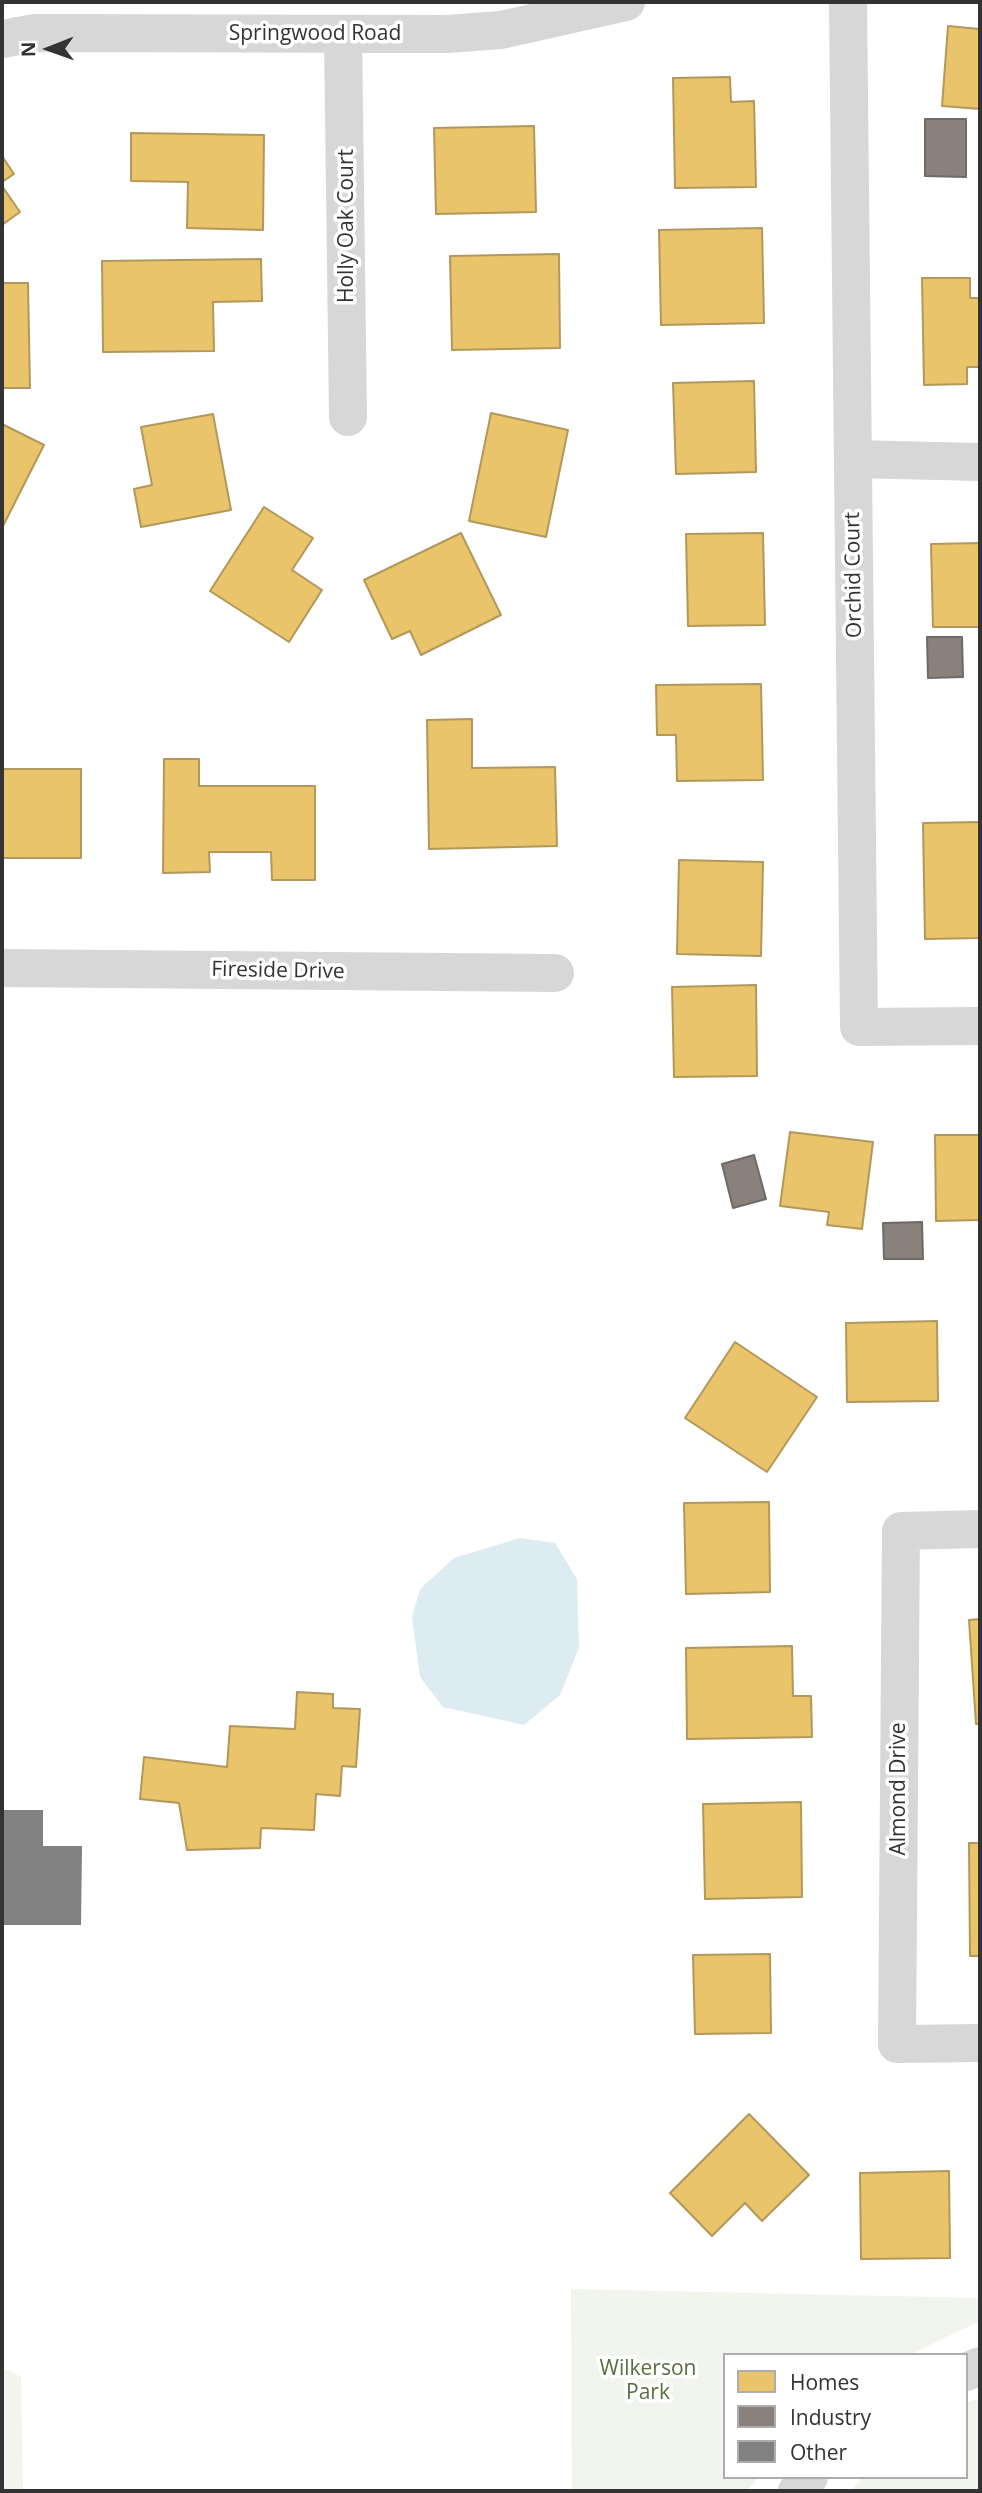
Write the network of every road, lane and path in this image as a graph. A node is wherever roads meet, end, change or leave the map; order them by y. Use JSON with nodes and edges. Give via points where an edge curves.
{"nodes":[{"id":1,"x":626,"y":2,"type":"edge"},
{"id":2,"x":848,"y":2,"type":"edge"},
{"id":3,"x":344,"y":34,"type":"junction"},
{"id":4,"x":2,"y":39,"type":"edge"},
{"id":5,"x":348,"y":417,"type":"dead end"},
{"id":6,"x":853,"y":459,"type":"junction"},
{"id":7,"x":980,"y":462,"type":"edge"},
{"id":8,"x":2,"y":968,"type":"edge"},
{"id":9,"x":555,"y":974,"type":"dead end"},
{"id":10,"x":980,"y":1026,"type":"edge"},
{"id":11,"x":980,"y":1529,"type":"edge"},
{"id":12,"x":980,"y":2043,"type":"edge"}],
"edges":[{"from":1,"to":3,"type":"street","name":"Springwood Road","via":[[501,30]]},
{"from":2,"to":6,"type":"street","name":"Orchid Court"},
{"from":3,"to":4,"type":"street","name":"Springwood Road","via":[[34,33]]},
{"from":3,"to":5,"type":"street","name":"Holly Oak Court"},
{"from":6,"to":7,"type":"street"},
{"from":6,"to":10,"type":"street","name":"Orchid Court","via":[[859,1027]]},
{"from":8,"to":9,"type":"street","name":"Fireside Drive"},
{"from":11,"to":12,"type":"street","name":"Almond Drive","via":[[901,1531],[897,2044]]}]}
